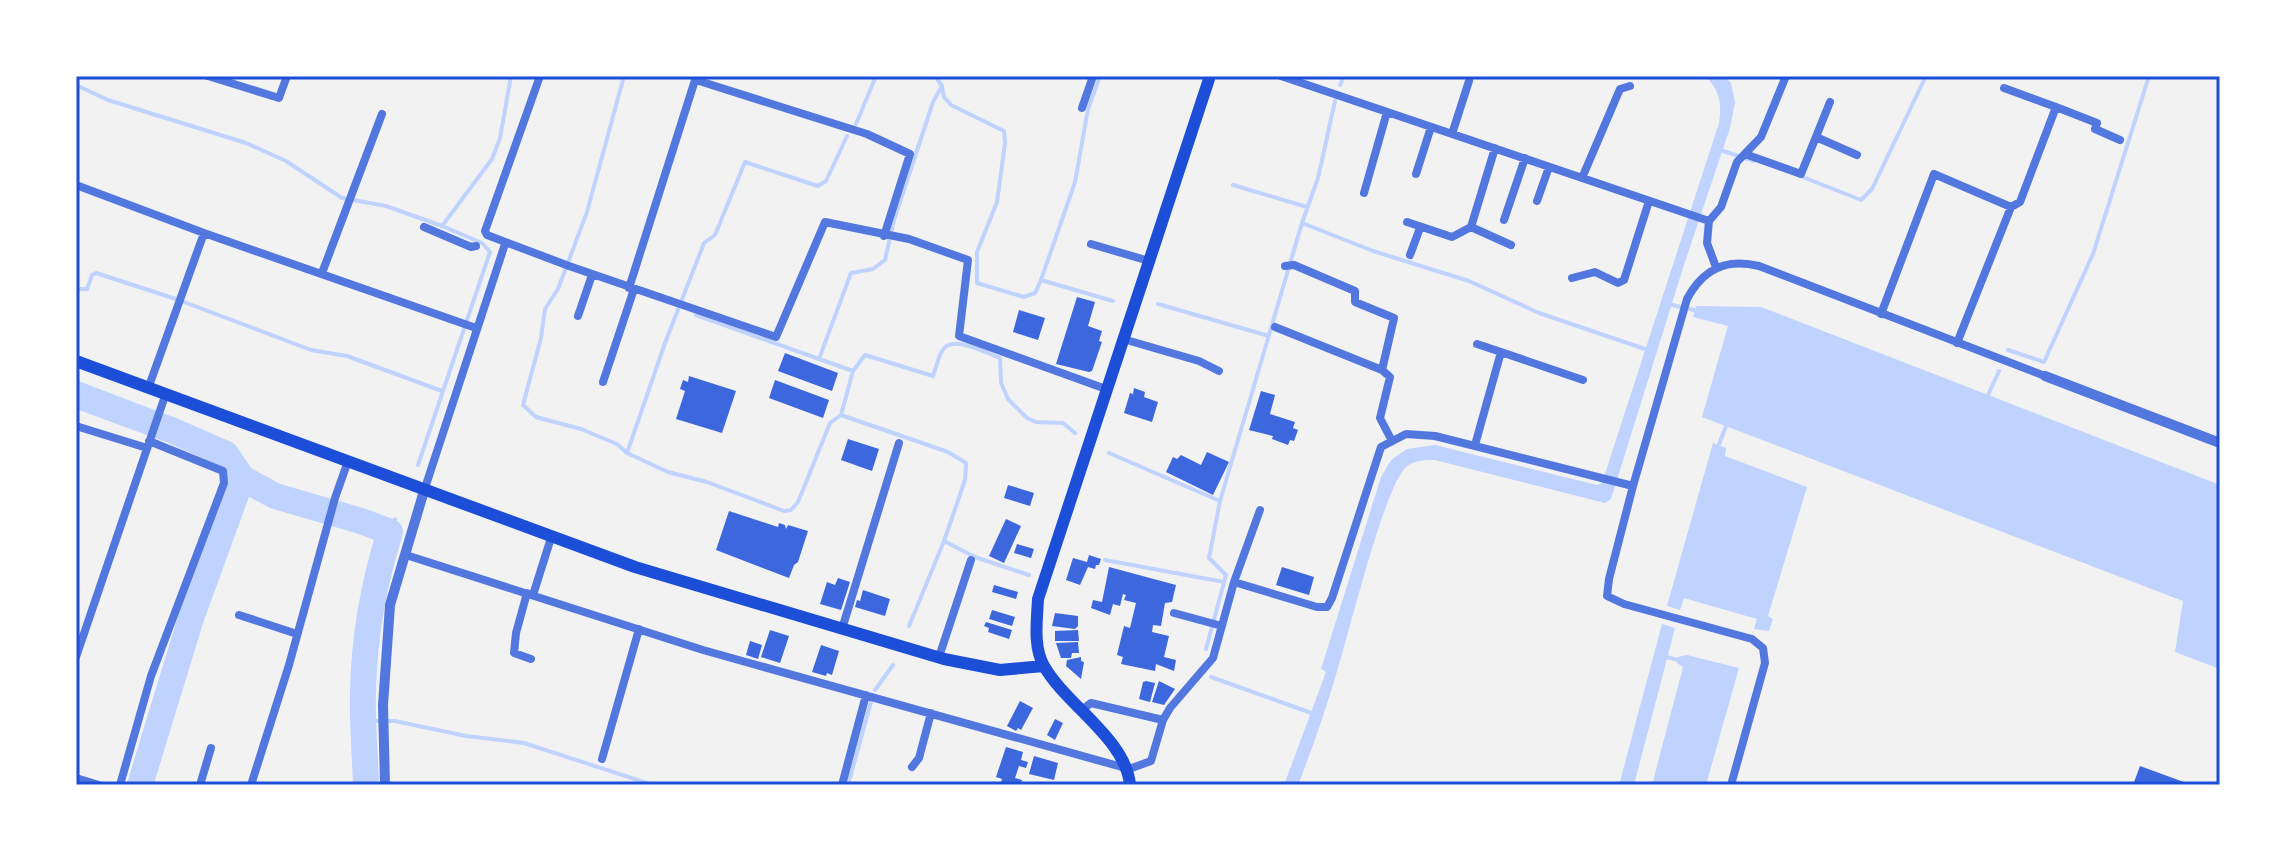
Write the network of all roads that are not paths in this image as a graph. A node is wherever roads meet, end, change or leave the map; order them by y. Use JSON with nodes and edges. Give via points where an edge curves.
{"nodes":[{"id":1,"x":208,"y":76,"type":"edge"},
{"id":2,"x":287,"y":76,"type":"edge"},
{"id":3,"x":540,"y":76,"type":"edge"},
{"id":4,"x":1093,"y":76,"type":"edge"},
{"id":5,"x":1210,"y":76,"type":"edge"},
{"id":6,"x":1281,"y":76,"type":"edge"},
{"id":7,"x":1783,"y":77,"type":"edge"},
{"id":8,"x":696,"y":78,"type":"edge"},
{"id":9,"x":1469,"y":81,"type":"dead end"},
{"id":10,"x":1630,"y":86,"type":"dead end"},
{"id":11,"x":2004,"y":88,"type":"dead end"},
{"id":12,"x":1830,"y":102,"type":"dead end"},
{"id":13,"x":2056,"y":107,"type":"junction"},
{"id":14,"x":1082,"y":108,"type":"dead end"},
{"id":15,"x":1387,"y":112,"type":"junction"},
{"id":16,"x":382,"y":114,"type":"dead end"},
{"id":17,"x":1431,"y":127,"type":"junction"},
{"id":18,"x":1452,"y":134,"type":"junction"},
{"id":19,"x":1816,"y":137,"type":"junction"},
{"id":20,"x":2120,"y":140,"type":"dead end"},
{"id":21,"x":1495,"y":148,"type":"junction"},
{"id":22,"x":1745,"y":154,"type":"junction"},
{"id":23,"x":1857,"y":155,"type":"dead end"},
{"id":24,"x":1525,"y":158,"type":"junction"},
{"id":25,"x":1549,"y":167,"type":"junction"},
{"id":26,"x":1416,"y":174,"type":"dead end"},
{"id":27,"x":1582,"y":178,"type":"junction"},
{"id":28,"x":76,"y":185,"type":"edge"},
{"id":29,"x":1364,"y":193,"type":"dead end"},
{"id":30,"x":1537,"y":201,"type":"dead end"},
{"id":31,"x":1649,"y":201,"type":"junction"},
{"id":32,"x":2011,"y":207,"type":"junction"},
{"id":33,"x":1504,"y":220,"type":"dead end"},
{"id":34,"x":1706,"y":220,"type":"junction"},
{"id":35,"x":1407,"y":222,"type":"dead end"},
{"id":36,"x":424,"y":227,"type":"dead end"},
{"id":37,"x":1471,"y":227,"type":"junction"},
{"id":38,"x":1420,"y":228,"type":"junction"},
{"id":39,"x":204,"y":233,"type":"junction"},
{"id":40,"x":884,"y":236,"type":"junction"},
{"id":41,"x":505,"y":244,"type":"junction"},
{"id":42,"x":1091,"y":244,"type":"dead end"},
{"id":43,"x":1511,"y":245,"type":"dead end"},
{"id":44,"x":476,"y":246,"type":"dead end"},
{"id":45,"x":1410,"y":255,"type":"dead end"},
{"id":46,"x":1149,"y":261,"type":"junction"},
{"id":47,"x":1290,"y":266,"type":"dead end"},
{"id":48,"x":1716,"y":267,"type":"junction"},
{"id":49,"x":322,"y":273,"type":"junction"},
{"id":50,"x":592,"y":275,"type":"junction"},
{"id":51,"x":1572,"y":278,"type":"dead end"},
{"id":52,"x":632,"y":288,"type":"junction"},
{"id":53,"x":1881,"y":314,"type":"junction"},
{"id":54,"x":578,"y":316,"type":"dead end"},
{"id":55,"x":474,"y":327,"type":"junction"},
{"id":56,"x":1275,"y":327,"type":"dead end"},
{"id":57,"x":1123,"y":339,"type":"junction"},
{"id":58,"x":1957,"y":343,"type":"junction"},
{"id":59,"x":1477,"y":344,"type":"dead end"},
{"id":60,"x":1501,"y":352,"type":"junction"},
{"id":61,"x":76,"y":361,"type":"edge"},
{"id":62,"x":1382,"y":370,"type":"junction"},
{"id":63,"x":1219,"y":371,"type":"dead end"},
{"id":64,"x":2045,"y":376,"type":"joint"},
{"id":65,"x":1583,"y":380,"type":"dead end"},
{"id":66,"x":603,"y":382,"type":"dead end"},
{"id":67,"x":149,"y":386,"type":"junction"},
{"id":68,"x":1106,"y":389,"type":"junction"},
{"id":69,"x":166,"y":393,"type":"junction"},
{"id":70,"x":76,"y":426,"type":"edge"},
{"id":71,"x":1392,"y":441,"type":"junction"},
{"id":72,"x":149,"y":442,"type":"junction"},
{"id":73,"x":899,"y":443,"type":"dead end"},
{"id":74,"x":2220,"y":443,"type":"edge"},
{"id":75,"x":1475,"y":445,"type":"junction"},
{"id":76,"x":348,"y":461,"type":"junction"},
{"id":77,"x":1633,"y":486,"type":"junction"},
{"id":78,"x":424,"y":491,"type":"junction"},
{"id":79,"x":1260,"y":510,"type":"dead end"},
{"id":80,"x":550,"y":540,"type":"junction"},
{"id":81,"x":406,"y":555,"type":"junction"},
{"id":82,"x":971,"y":560,"type":"dead end"},
{"id":83,"x":1234,"y":582,"type":"junction"},
{"id":84,"x":530,"y":594,"type":"junction"},
{"id":85,"x":1174,"y":613,"type":"dead end"},
{"id":86,"x":239,"y":615,"type":"dead end"},
{"id":87,"x":1216,"y":624,"type":"junction"},
{"id":88,"x":639,"y":629,"type":"junction"},
{"id":89,"x":842,"y":629,"type":"junction"},
{"id":90,"x":297,"y":634,"type":"junction"},
{"id":91,"x":76,"y":657,"type":"edge"},
{"id":92,"x":939,"y":657,"type":"junction"},
{"id":93,"x":531,"y":659,"type":"dead end"},
{"id":94,"x":1044,"y":666,"type":"junction"},
{"id":95,"x":866,"y":695,"type":"junction"},
{"id":96,"x":1082,"y":710,"type":"junction"},
{"id":97,"x":931,"y":713,"type":"junction"},
{"id":98,"x":1163,"y":720,"type":"junction"},
{"id":99,"x":211,"y":748,"type":"dead end"},
{"id":100,"x":602,"y":759,"type":"dead end"},
{"id":101,"x":912,"y":767,"type":"dead end"},
{"id":102,"x":1129,"y":769,"type":"junction"},
{"id":103,"x":76,"y":778,"type":"edge"},
{"id":104,"x":99,"y":785,"type":"edge"},
{"id":105,"x":120,"y":785,"type":"edge"},
{"id":106,"x":200,"y":785,"type":"edge"},
{"id":107,"x":251,"y":785,"type":"edge"},
{"id":108,"x":385,"y":785,"type":"edge"},
{"id":109,"x":842,"y":785,"type":"edge"},
{"id":110,"x":1130,"y":785,"type":"edge"},
{"id":111,"x":1731,"y":785,"type":"edge"}],
"edges":[{"from":1,"to":2,"type":"street","via":[[279,98]]},
{"from":3,"to":41,"type":"street","via":[[485,231]]},
{"from":4,"to":14,"type":"street"},
{"from":5,"to":46,"type":"main road"},
{"from":6,"to":15,"type":"street"},
{"from":7,"to":22,"type":"street","via":[[1761,137]]},
{"from":8,"to":40,"type":"street","via":[[867,134],[910,154]]},
{"from":8,"to":52,"type":"street"},
{"from":9,"to":18,"type":"street"},
{"from":10,"to":27,"type":"street","via":[[1620,89]]},
{"from":11,"to":13,"type":"street"},
{"from":12,"to":19,"type":"street"},
{"from":13,"to":20,"type":"street","via":[[2097,123],[2095,129]]},
{"from":13,"to":32,"type":"street","via":[[2020,202]]},
{"from":15,"to":17,"type":"street"},
{"from":15,"to":29,"type":"street"},
{"from":16,"to":49,"type":"street"},
{"from":17,"to":18,"type":"street"},
{"from":17,"to":26,"type":"street"},
{"from":18,"to":21,"type":"street"},
{"from":19,"to":22,"type":"street","via":[[1801,174]]},
{"from":19,"to":23,"type":"street"},
{"from":21,"to":24,"type":"street"},
{"from":21,"to":37,"type":"street"},
{"from":22,"to":34,"type":"street","via":[[1721,207]]},
{"from":24,"to":25,"type":"street"},
{"from":24,"to":33,"type":"street"},
{"from":25,"to":27,"type":"street"},
{"from":25,"to":30,"type":"street"},
{"from":27,"to":31,"type":"street"},
{"from":28,"to":39,"type":"street"},
{"from":31,"to":34,"type":"street"},
{"from":31,"to":51,"type":"street","via":[[1624,280],[1618,283],[1595,272]]},
{"from":32,"to":53,"type":"street","via":[[1934,174]]},
{"from":32,"to":58,"type":"street"},
{"from":34,"to":48,"type":"street"},
{"from":35,"to":38,"type":"street"},
{"from":36,"to":44,"type":"street"},
{"from":37,"to":38,"type":"street","via":[[1452,237]]},
{"from":37,"to":43,"type":"street"},
{"from":38,"to":45,"type":"street"},
{"from":39,"to":49,"type":"street"},
{"from":39,"to":67,"type":"street"},
{"from":40,"to":52,"type":"street","via":[[825,222],[776,337]]},
{"from":40,"to":68,"type":"street","via":[[968,260],[959,336]]},
{"from":41,"to":50,"type":"street"},
{"from":41,"to":55,"type":"street"},
{"from":42,"to":46,"type":"street"},
{"from":46,"to":57,"type":"main road"},
{"from":47,"to":62,"type":"street","via":[[1355,291],[1355,302],[1394,318]]},
{"from":48,"to":53,"type":"street","via":[[1759,266]]},
{"from":48,"to":77,"type":"street","via":[[1687,299]]},
{"from":49,"to":55,"type":"street"},
{"from":50,"to":52,"type":"street"},
{"from":50,"to":54,"type":"street"},
{"from":52,"to":66,"type":"street"},
{"from":53,"to":58,"type":"street"},
{"from":55,"to":78,"type":"street"},
{"from":56,"to":62,"type":"street"},
{"from":57,"to":63,"type":"street"},
{"from":57,"to":68,"type":"main road"},
{"from":58,"to":64,"type":"street"},
{"from":59,"to":60,"type":"street"},
{"from":60,"to":65,"type":"street"},
{"from":60,"to":75,"type":"street"},
{"from":61,"to":67,"type":"main road"},
{"from":62,"to":71,"type":"street","via":[[1390,377],[1380,418]]},
{"from":64,"to":74,"type":"street"},
{"from":67,"to":69,"type":"main road"},
{"from":68,"to":94,"type":"main road","via":[[1038,599],[1036,636]]},
{"from":69,"to":72,"type":"street"},
{"from":69,"to":76,"type":"main road"},
{"from":70,"to":72,"type":"street"},
{"from":71,"to":75,"type":"street","via":[[1406,434]]},
{"from":71,"to":83,"type":"street","via":[[1381,447],[1327,607]]},
{"from":72,"to":91,"type":"street"},
{"from":72,"to":105,"type":"street","via":[[223,471],[224,483],[151,676]]},
{"from":73,"to":89,"type":"street"},
{"from":75,"to":77,"type":"street"},
{"from":76,"to":78,"type":"main road"},
{"from":76,"to":90,"type":"street"},
{"from":77,"to":111,"type":"street","via":[[1607,596],[1752,639],[1763,648],[1765,663]]},
{"from":78,"to":80,"type":"main road"},
{"from":78,"to":81,"type":"street"},
{"from":79,"to":83,"type":"street"},
{"from":80,"to":84,"type":"street"},
{"from":80,"to":89,"type":"main road"},
{"from":81,"to":84,"type":"street"},
{"from":81,"to":108,"type":"street","via":[[390,605]]},
{"from":82,"to":92,"type":"street"},
{"from":83,"to":87,"type":"street"},
{"from":84,"to":88,"type":"street"},
{"from":84,"to":93,"type":"street","via":[[514,653]]},
{"from":85,"to":87,"type":"street"},
{"from":86,"to":90,"type":"street"},
{"from":87,"to":98,"type":"street","via":[[1213,658]]},
{"from":88,"to":95,"type":"street"},
{"from":88,"to":100,"type":"street"},
{"from":89,"to":92,"type":"main road"},
{"from":90,"to":107,"type":"street"},
{"from":92,"to":94,"type":"main road","via":[[1000,670]]},
{"from":94,"to":96,"type":"main road"},
{"from":95,"to":97,"type":"street"},
{"from":95,"to":109,"type":"street"},
{"from":96,"to":98,"type":"street","via":[[1091,703]]},
{"from":96,"to":102,"type":"main road"},
{"from":97,"to":101,"type":"street"},
{"from":97,"to":102,"type":"street"},
{"from":98,"to":102,"type":"street","via":[[1151,761]]},
{"from":99,"to":106,"type":"street"},
{"from":102,"to":110,"type":"main road"},
{"from":103,"to":104,"type":"street"}]}
